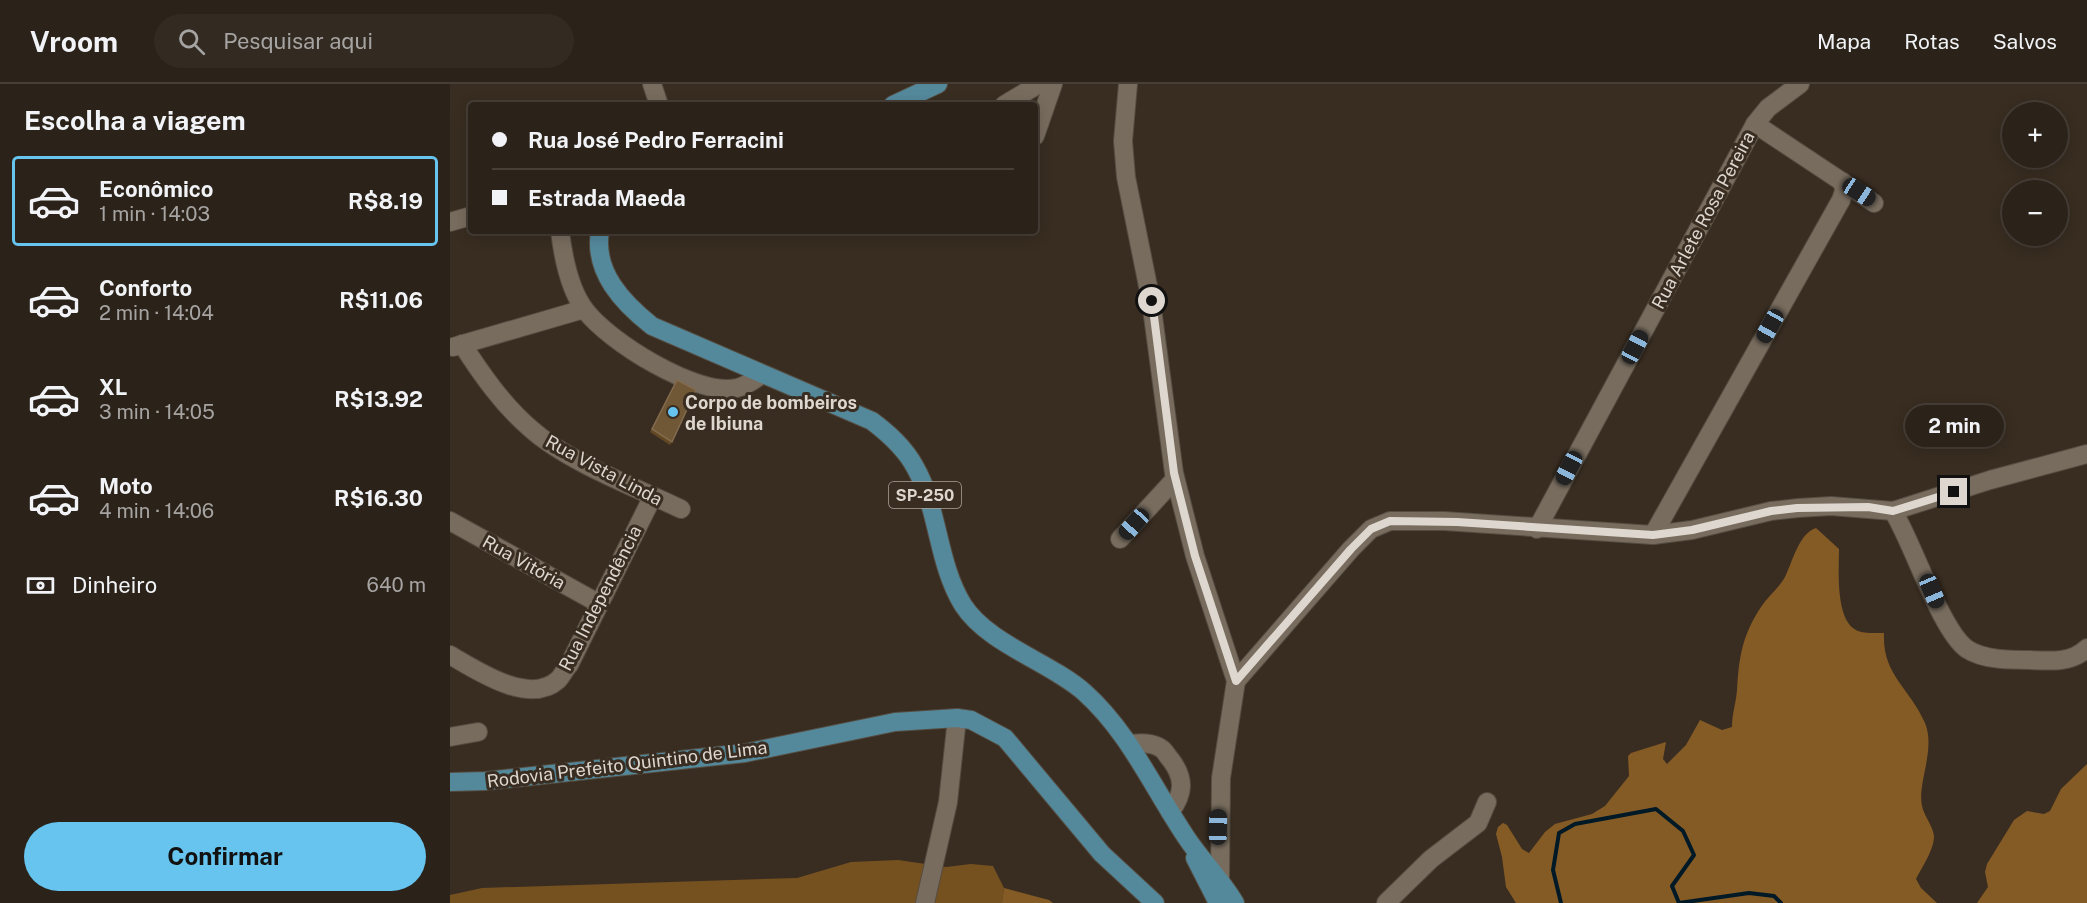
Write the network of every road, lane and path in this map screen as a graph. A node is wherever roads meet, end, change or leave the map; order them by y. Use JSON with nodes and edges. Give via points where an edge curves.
{"nodes":[{"id":1,"x":652,"y":84,"type":"edge"},
{"id":2,"x":938,"y":84,"type":"edge"},
{"id":3,"x":1039,"y":84,"type":"edge"},
{"id":4,"x":1053,"y":84,"type":"edge"},
{"id":5,"x":1128,"y":84,"type":"edge"},
{"id":6,"x":1800,"y":84,"type":"edge"},
{"id":7,"x":658,"y":102,"type":"edge"},
{"id":8,"x":899,"y":102,"type":"edge"},
{"id":9,"x":1009,"y":102,"type":"edge"},
{"id":10,"x":1755,"y":124,"type":"junction"},
{"id":11,"x":1038,"y":127,"type":"edge"},
{"id":12,"x":1843,"y":182,"type":"junction"},
{"id":13,"x":1874,"y":203,"type":"dead end"},
{"id":14,"x":468,"y":217,"type":"edge"},
{"id":15,"x":450,"y":222,"type":"edge"},
{"id":16,"x":561,"y":234,"type":"edge"},
{"id":17,"x":600,"y":234,"type":"edge"},
{"id":18,"x":584,"y":309,"type":"junction"},
{"id":19,"x":456,"y":346,"type":"edge"},
{"id":20,"x":761,"y":375,"type":"junction"},
{"id":21,"x":2087,"y":454,"type":"edge"},
{"id":22,"x":1175,"y":479,"type":"junction"},
{"id":23,"x":653,"y":496,"type":"junction"},
{"id":24,"x":681,"y":509,"type":"dead end"},
{"id":25,"x":1893,"y":511,"type":"junction"},
{"id":26,"x":450,"y":521,"type":"edge"},
{"id":27,"x":1537,"y":529,"type":"junction"},
{"id":28,"x":1653,"y":535,"type":"junction"},
{"id":29,"x":1120,"y":539,"type":"dead end"},
{"id":30,"x":598,"y":603,"type":"junction"},
{"id":31,"x":2087,"y":648,"type":"edge"},
{"id":32,"x":450,"y":655,"type":"edge"},
{"id":33,"x":1236,"y":681,"type":"junction"},
{"id":34,"x":957,"y":718,"type":"junction"},
{"id":35,"x":478,"y":732,"type":"dead end"},
{"id":36,"x":450,"y":737,"type":"edge"},
{"id":37,"x":1129,"y":744,"type":"junction"},
{"id":38,"x":450,"y":782,"type":"edge"},
{"id":39,"x":1487,"y":802,"type":"dead end"},
{"id":40,"x":1170,"y":812,"type":"junction"},
{"id":41,"x":1188,"y":840,"type":"junction"},
{"id":42,"x":1220,"y":878,"type":"junction"},
{"id":43,"x":925,"y":903,"type":"edge"},
{"id":44,"x":1155,"y":903,"type":"edge"},
{"id":45,"x":1218,"y":903,"type":"edge"},
{"id":46,"x":1235,"y":903,"type":"edge"},
{"id":47,"x":1386,"y":903,"type":"edge"}],
"edges":[{"from":1,"to":7,"type":"street"},
{"from":2,"to":8,"type":"main road"},
{"from":3,"to":9,"type":"street"},
{"from":4,"to":11,"type":"street"},
{"from":5,"to":22,"type":"street","via":[[1123,141],[1126,177],[1152,301]]},
{"from":6,"to":10,"type":"street","name":"Rua Arlete Rosa Pereira","via":[[1768,108]]},
{"from":10,"to":12,"type":"street"},
{"from":10,"to":27,"type":"street","name":"Rua Arlete Rosa Pereira"},
{"from":12,"to":13,"type":"street"},
{"from":12,"to":28,"type":"street","via":[[1840,200]]},
{"from":14,"to":15,"type":"street"},
{"from":16,"to":18,"type":"street","via":[[568,272]]},
{"from":17,"to":20,"type":"main road","number":"SP-250","via":[[602,263],[629,308],[652,326]]},
{"from":18,"to":19,"type":"street"},
{"from":18,"to":20,"type":"street","via":[[610,336],[690,381],[715,388],[736,388]]},
{"from":19,"to":23,"type":"street","name":"Rua Vista Linda","via":[[532,431]]},
{"from":20,"to":37,"type":"main road","number":"SP-250","via":[[872,421],[897,441],[916,467],[963,605],[988,631],[1084,692]]},
{"from":21,"to":25,"type":"street"},
{"from":22,"to":29,"type":"street"},
{"from":22,"to":33,"type":"street","via":[[1195,556]]},
{"from":23,"to":24,"type":"street","name":"Rua Vista Linda"},
{"from":23,"to":30,"type":"street","name":"Rua Independência"},
{"from":25,"to":28,"type":"street","via":[[1840,506],[1797,508]]},
{"from":25,"to":31,"type":"street","via":[[1941,612],[1968,650],[1999,659],[2059,661],[2079,656]]},
{"from":26,"to":30,"type":"street","name":"Rua Vitória"},
{"from":27,"to":28,"type":"street"},
{"from":27,"to":33,"type":"street","via":[[1390,521],[1371,529]]},
{"from":30,"to":32,"type":"street","name":"Rua Independência","via":[[569,665],[557,681],[536,689],[515,687]]},
{"from":33,"to":42,"type":"street","via":[[1221,778]]},
{"from":34,"to":38,"type":"main road","name":"Rodovia Prefeito Quintino de Lima","via":[[895,722],[745,753]]},
{"from":34,"to":43,"type":"street","via":[[948,802]]},
{"from":34,"to":44,"type":"main road","name":"Rodovia Prefeito Quintino de Lima","via":[[971,720],[1005,738],[1102,854]]},
{"from":35,"to":36,"type":"street"},
{"from":37,"to":40,"type":"main road","number":"SP-250"},
{"from":37,"to":40,"type":"street","via":[[1146,742],[1163,749],[1175,766],[1183,786],[1180,799]]},
{"from":39,"to":47,"type":"street","via":[[1478,823],[1431,859]]},
{"from":40,"to":41,"type":"main road","number":"SP-250"},
{"from":41,"to":42,"type":"main road","number":"SP-250"},
{"from":41,"to":45,"type":"main road","number":"SP-250"},
{"from":42,"to":46,"type":"main road","number":"SP-250"}]}
